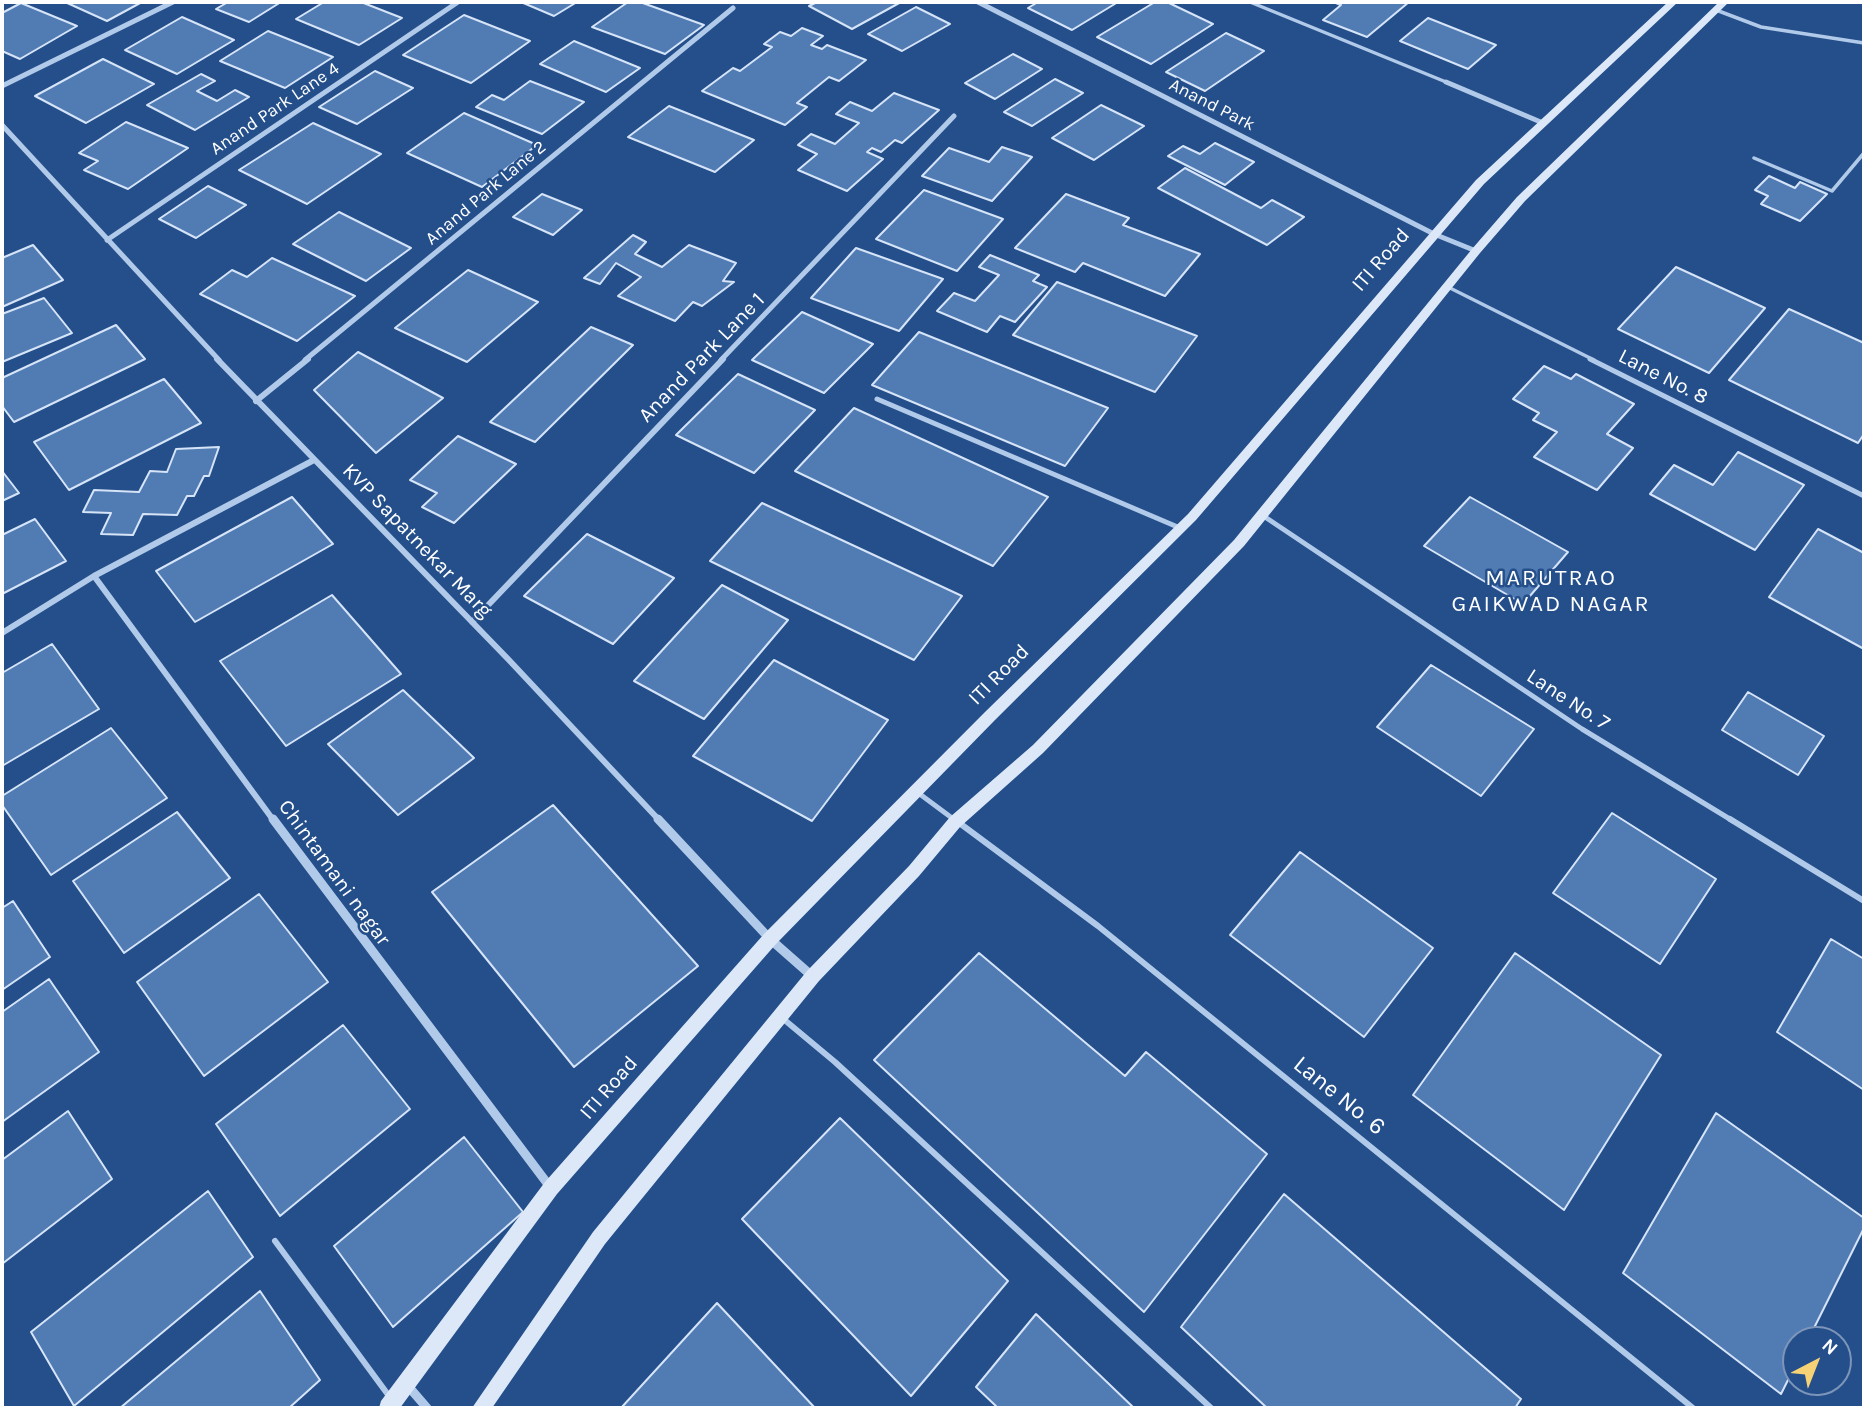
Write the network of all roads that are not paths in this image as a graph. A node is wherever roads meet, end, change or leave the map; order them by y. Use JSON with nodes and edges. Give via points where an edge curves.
{"nodes":[{"id":1,"x":173,"y":2,"type":"edge"},
{"id":2,"x":458,"y":2,"type":"edge"},
{"id":3,"x":978,"y":2,"type":"edge"},
{"id":4,"x":1250,"y":2,"type":"edge"},
{"id":5,"x":1673,"y":2,"type":"edge"},
{"id":6,"x":1720,"y":6,"type":"edge"},
{"id":7,"x":733,"y":8,"type":"dead end"},
{"id":8,"x":1864,"y":43,"type":"edge"},
{"id":9,"x":1446,"y":82,"type":"joint"},
{"id":10,"x":2,"y":86,"type":"edge"},
{"id":11,"x":954,"y":116,"type":"dead end"},
{"id":12,"x":1543,"y":123,"type":"junction"},
{"id":13,"x":2,"y":125,"type":"edge"},
{"id":14,"x":1864,"y":153,"type":"edge"},
{"id":15,"x":1754,"y":158,"type":"dead end"},
{"id":16,"x":1434,"y":234,"type":"junction"},
{"id":17,"x":107,"y":240,"type":"junction"},
{"id":18,"x":1476,"y":251,"type":"junction"},
{"id":19,"x":1448,"y":287,"type":"junction"},
{"id":20,"x":877,"y":399,"type":"dead end"},
{"id":21,"x":256,"y":401,"type":"junction"},
{"id":22,"x":314,"y":460,"type":"junction"},
{"id":23,"x":1864,"y":496,"type":"edge"},
{"id":24,"x":1262,"y":515,"type":"junction"},
{"id":25,"x":1181,"y":528,"type":"junction"},
{"id":26,"x":94,"y":576,"type":"junction"},
{"id":27,"x":472,"y":622,"type":"junction"},
{"id":28,"x":2,"y":633,"type":"edge"},
{"id":29,"x":915,"y":791,"type":"junction"},
{"id":30,"x":955,"y":822,"type":"junction"},
{"id":31,"x":1864,"y":901,"type":"edge"},
{"id":32,"x":770,"y":939,"type":"junction"},
{"id":33,"x":813,"y":976,"type":"junction"},
{"id":34,"x":781,"y":1017,"type":"junction"},
{"id":35,"x":551,"y":1188,"type":"junction"},
{"id":36,"x":275,"y":1241,"type":"dead end"},
{"id":37,"x":407,"y":1385,"type":"junction"},
{"id":38,"x":390,"y":1405,"type":"edge"},
{"id":39,"x":427,"y":1408,"type":"edge"},
{"id":40,"x":481,"y":1408,"type":"edge"},
{"id":41,"x":1211,"y":1408,"type":"edge"},
{"id":42,"x":1693,"y":1408,"type":"edge"}],
"edges":[{"from":1,"to":10,"type":"street"},
{"from":2,"to":17,"type":"street","name":"Anand Park Lane 4"},
{"from":3,"to":16,"type":"street","name":"Anand Park"},
{"from":4,"to":9,"type":"lane"},
{"from":5,"to":12,"type":"main road","name":"ITI Road"},
{"from":6,"to":8,"type":"lane","via":[[1761,27]]},
{"from":6,"to":18,"type":"main road","via":[[1521,199]]},
{"from":7,"to":21,"type":"street","name":"Anand Park Lane 2"},
{"from":9,"to":12,"type":"street"},
{"from":11,"to":27,"type":"street","name":"Anand Park Lane 1"},
{"from":12,"to":16,"type":"main road","name":"ITI Road","via":[[1480,181]]},
{"from":13,"to":17,"type":"street","name":"KVP Sapatnekar Marg"},
{"from":14,"to":15,"type":"lane","via":[[1832,191]]},
{"from":16,"to":18,"type":"street","name":"Anand Park"},
{"from":16,"to":25,"type":"main road","name":"ITI Road"},
{"from":17,"to":21,"type":"street","name":"KVP Sapatnekar Marg"},
{"from":18,"to":19,"type":"main road"},
{"from":19,"to":23,"type":"lane","name":"Lane No. 8"},
{"from":19,"to":24,"type":"main road"},
{"from":20,"to":25,"type":"lane"},
{"from":21,"to":22,"type":"street","name":"KVP Sapatnekar Marg"},
{"from":22,"to":26,"type":"street"},
{"from":22,"to":27,"type":"street","name":"KVP Sapatnekar Marg"},
{"from":24,"to":30,"type":"main road","via":[[1038,749]]},
{"from":24,"to":31,"type":"lane","name":"Lane No. 7","via":[[1582,729]]},
{"from":25,"to":29,"type":"main road","name":"ITI Road"},
{"from":26,"to":28,"type":"street"},
{"from":26,"to":35,"type":"street","name":"Chintamani nagar","via":[[374,957]]},
{"from":27,"to":32,"type":"street","name":"KVP Sapatnekar Marg"},
{"from":29,"to":30,"type":"lane","name":"Lane No. 6"},
{"from":29,"to":32,"type":"main road","name":"ITI Road"},
{"from":30,"to":33,"type":"main road"},
{"from":30,"to":42,"type":"lane","name":"Lane No. 6","via":[[1098,926]]},
{"from":32,"to":33,"type":"street","name":"KVP Sapatnekar Marg"},
{"from":32,"to":35,"type":"main road","name":"ITI Road"},
{"from":33,"to":34,"type":"main road"},
{"from":34,"to":40,"type":"main road","via":[[599,1238]]},
{"from":34,"to":41,"type":"lane"},
{"from":35,"to":37,"type":"main road","name":"ITI Road"},
{"from":36,"to":38,"type":"lane"},
{"from":37,"to":38,"type":"main road","name":"ITI Road"},
{"from":37,"to":39,"type":"street"}]}
